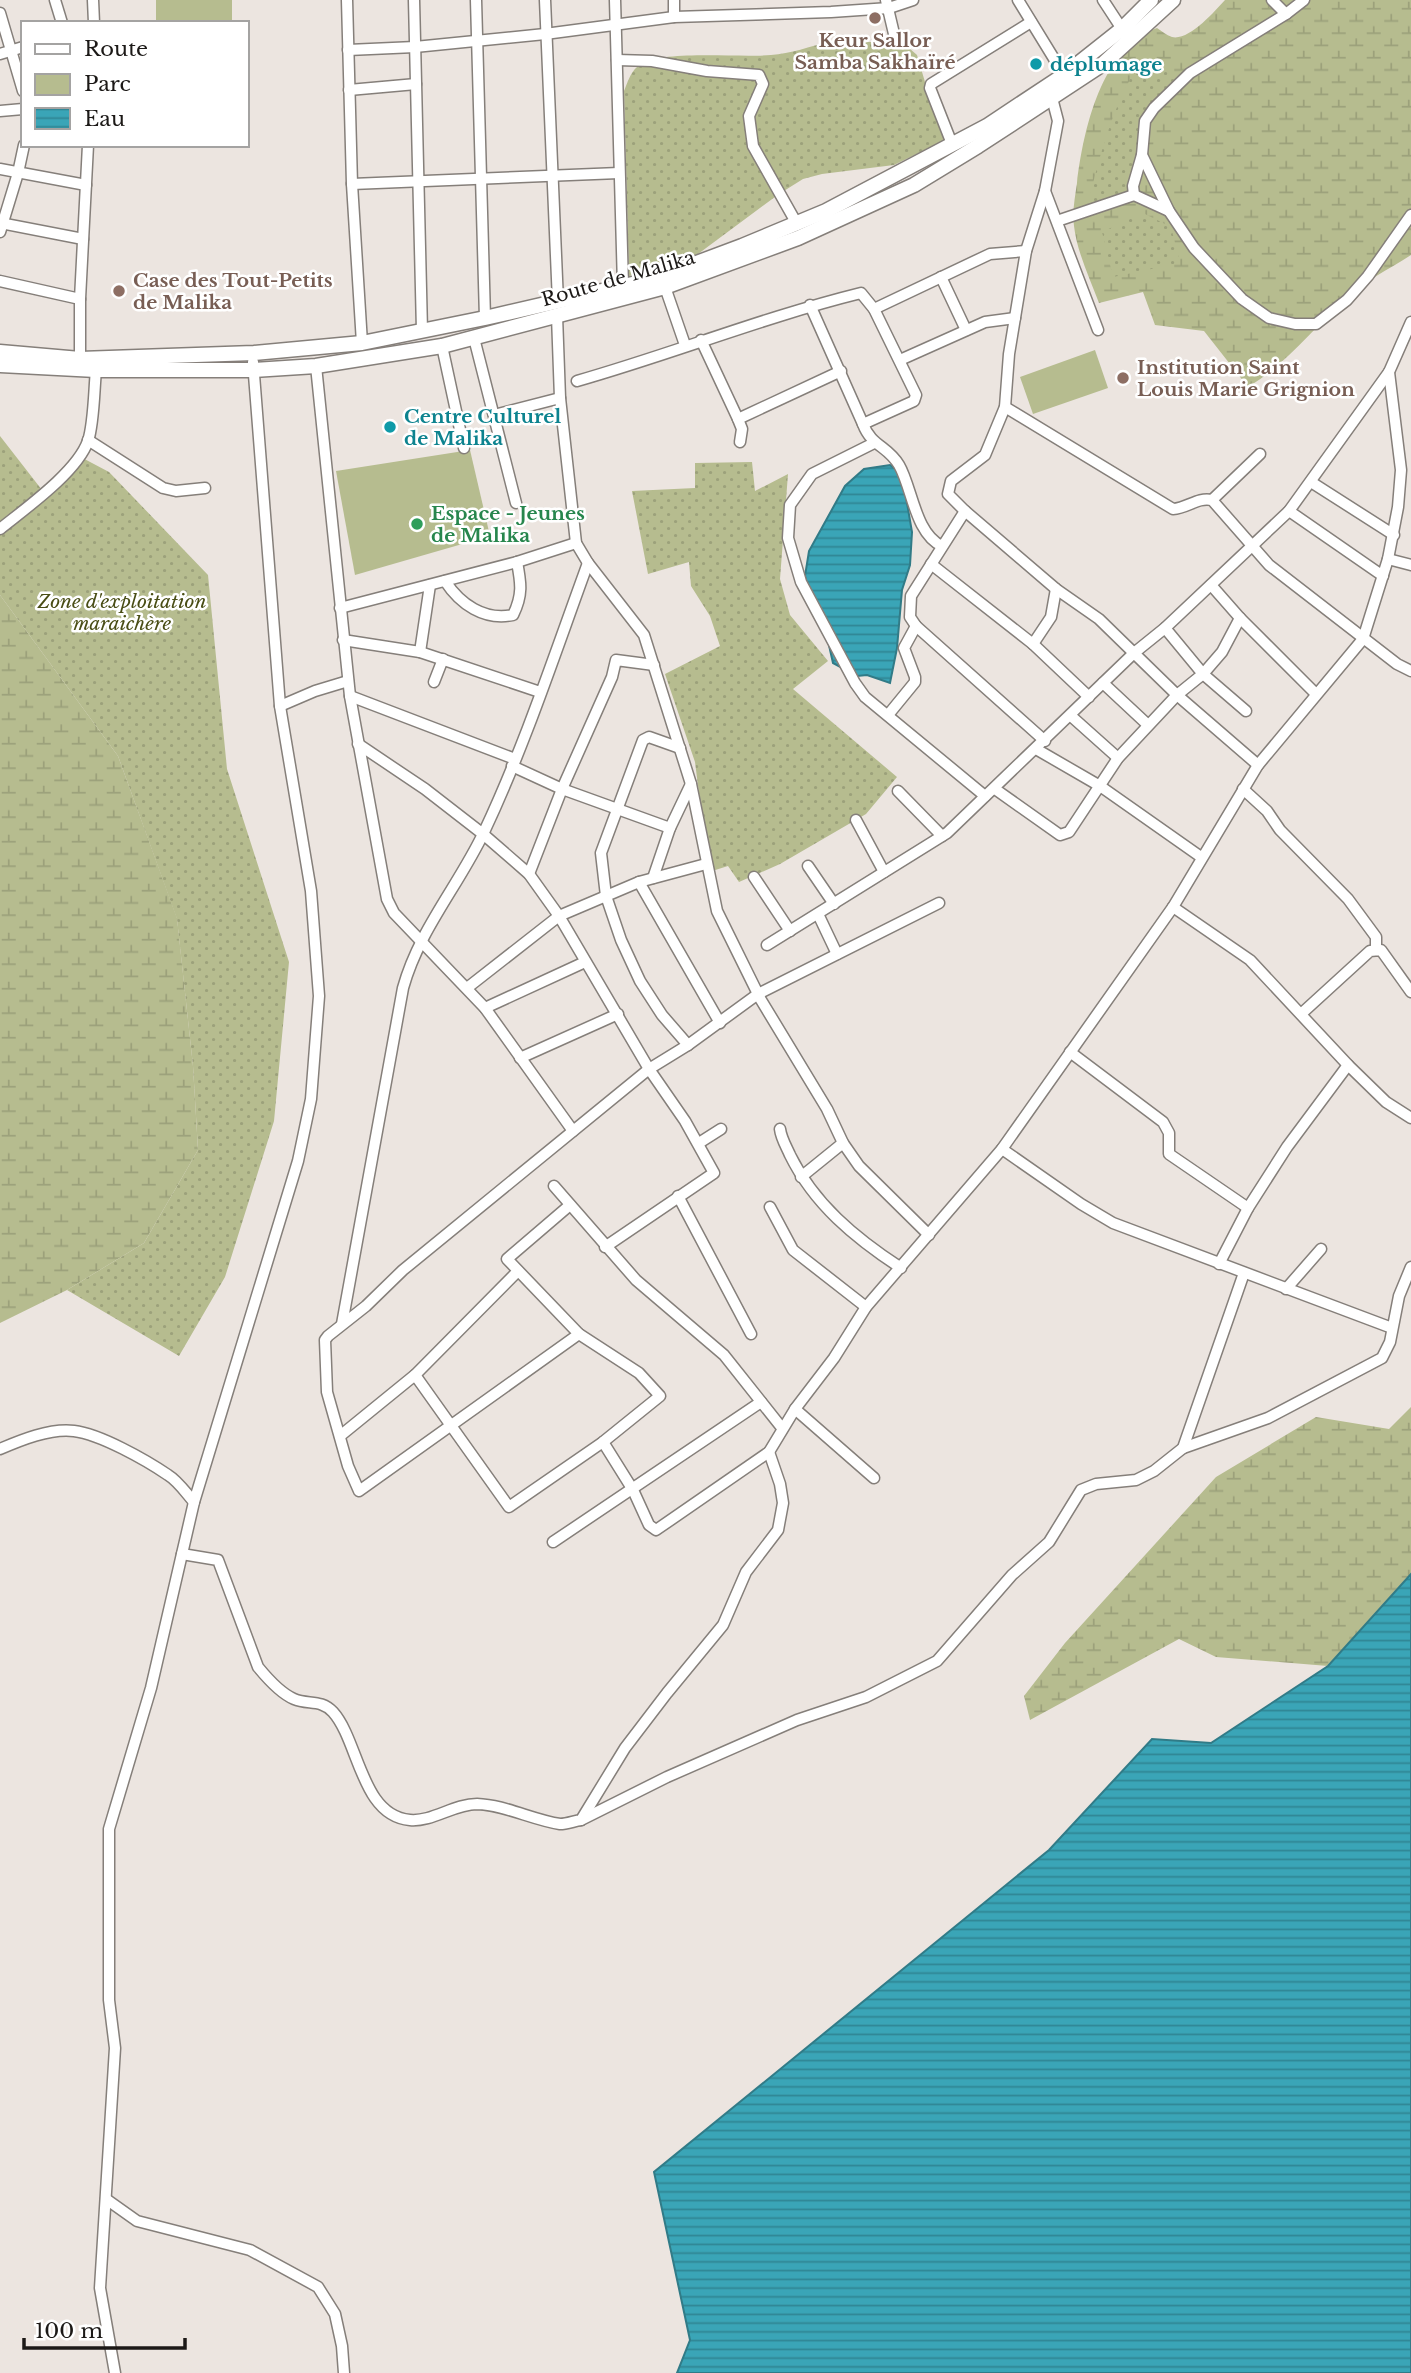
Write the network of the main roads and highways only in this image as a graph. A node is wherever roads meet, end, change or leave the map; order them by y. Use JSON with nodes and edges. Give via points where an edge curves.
{"nodes":[{"id":1,"x":1151,"y":0,"type":"edge"},
{"id":2,"x":1173,"y":0,"type":"edge"},
{"id":3,"x":557,"y":309,"type":"junction"},
{"id":4,"x":0,"y":352,"type":"edge"},
{"id":5,"x":0,"y":365,"type":"edge"}],
"edges":[{"from":1,"to":3,"type":"main road","name":"Route de Malika","via":[[1064,75],[987,126],[797,224],[688,268]]},
{"from":2,"to":3,"type":"main road","name":"Route de Malika","via":[[1103,64],[914,185],[797,238],[666,287]]},
{"from":3,"to":4,"type":"main road","name":"Route de Malika","via":[[485,318],[362,343],[254,353],[80,359]]},
{"from":3,"to":5,"type":"main road","name":"Route de Malika","via":[[442,346],[316,366],[96,370]]}]}
